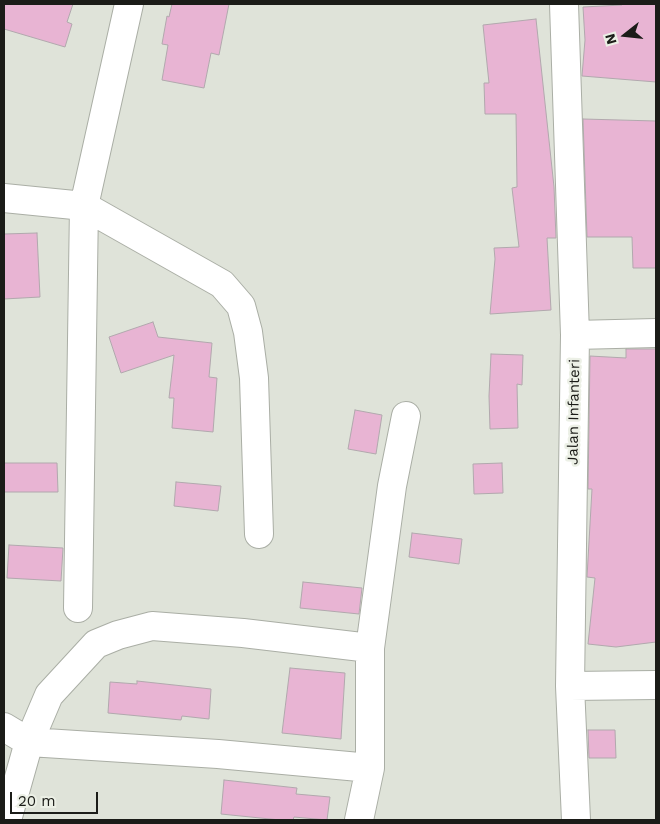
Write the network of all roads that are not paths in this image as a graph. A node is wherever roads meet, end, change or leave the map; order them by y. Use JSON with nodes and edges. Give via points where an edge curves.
{"nodes":[{"id":1,"x":129,"y":4,"type":"edge"},
{"id":2,"x":564,"y":4,"type":"edge"},
{"id":3,"x":4,"y":198,"type":"edge"},
{"id":4,"x":84,"y":206,"type":"junction"},
{"id":5,"x":656,"y":333,"type":"edge"},
{"id":6,"x":574,"y":335,"type":"junction"},
{"id":7,"x":406,"y":416,"type":"dead end"},
{"id":8,"x":259,"y":534,"type":"dead end"},
{"id":9,"x":78,"y":608,"type":"dead end"},
{"id":10,"x":370,"y":648,"type":"junction"},
{"id":11,"x":656,"y":685,"type":"edge"},
{"id":12,"x":570,"y":686,"type":"junction"},
{"id":13,"x":4,"y":727,"type":"edge"},
{"id":14,"x":29,"y":742,"type":"junction"},
{"id":15,"x":370,"y":768,"type":"junction"},
{"id":16,"x":7,"y":820,"type":"edge"},
{"id":17,"x":359,"y":820,"type":"edge"},
{"id":18,"x":576,"y":820,"type":"edge"}],
"edges":[{"from":1,"to":4,"type":"street"},
{"from":2,"to":6,"type":"street","name":"Jalan Infanteri"},
{"from":3,"to":4,"type":"street"},
{"from":4,"to":8,"type":"street","via":[[222,284],[241,306],[254,378]]},
{"from":4,"to":9,"type":"street"},
{"from":5,"to":6,"type":"street"},
{"from":6,"to":12,"type":"street","name":"Jalan Infanteri"},
{"from":7,"to":10,"type":"street","via":[[392,486]]},
{"from":10,"to":14,"type":"street","via":[[152,626],[126,633],[96,644],[49,695]]},
{"from":10,"to":15,"type":"street"},
{"from":11,"to":12,"type":"street"},
{"from":12,"to":18,"type":"street","name":"Jalan Infanteri"},
{"from":13,"to":14,"type":"street"},
{"from":14,"to":15,"type":"street"},
{"from":14,"to":16,"type":"street"},
{"from":15,"to":17,"type":"street"}]}
